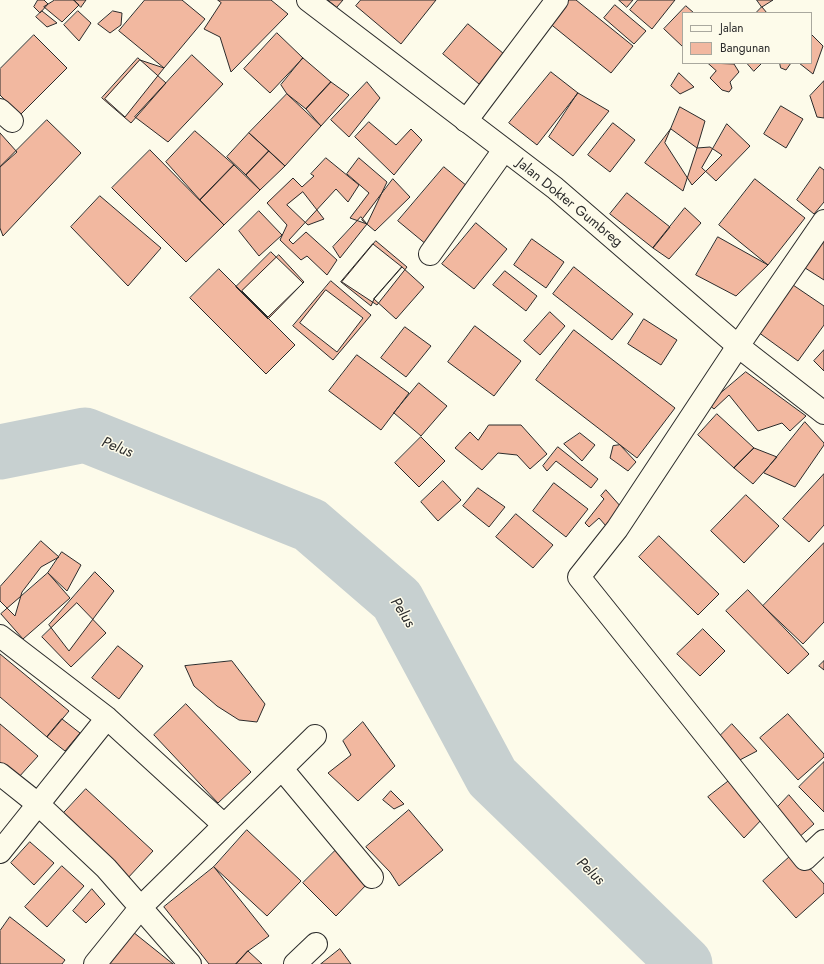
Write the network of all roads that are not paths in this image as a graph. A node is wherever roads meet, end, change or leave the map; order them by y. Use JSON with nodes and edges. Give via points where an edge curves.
{"nodes":[{"id":1,"x":308,"y":0,"type":"edge"},
{"id":2,"x":557,"y":0,"type":"edge"},
{"id":3,"x":466,"y":121,"type":"junction"},
{"id":4,"x":504,"y":150,"type":"junction"},
{"id":5,"x":824,"y":221,"type":"edge"},
{"id":6,"x":430,"y":254,"type":"dead end"},
{"id":7,"x":738,"y":346,"type":"junction"},
{"id":8,"x":824,"y":413,"type":"edge"},
{"id":9,"x":0,"y":636,"type":"edge"},
{"id":10,"x":107,"y":718,"type":"junction"},
{"id":11,"x":315,"y":736,"type":"dead end"},
{"id":12,"x":282,"y":769,"type":"junction"},
{"id":13,"x":0,"y":774,"type":"edge"},
{"id":14,"x":39,"y":805,"type":"junction"},
{"id":15,"x":224,"y":825,"type":"junction"},
{"id":16,"x":824,"y":842,"type":"edge"},
{"id":17,"x":0,"y":852,"type":"edge"},
{"id":18,"x":372,"y":877,"type":"dead end"},
{"id":19,"x":141,"y":907,"type":"junction"},
{"id":20,"x":316,"y":944,"type":"dead end"},
{"id":21,"x":95,"y":964,"type":"edge"},
{"id":22,"x":190,"y":964,"type":"edge"},
{"id":23,"x":295,"y":964,"type":"edge"}],
"edges":[{"from":1,"to":3,"type":"street","name":"Jalan Dokter Gumbreg"},
{"from":2,"to":3,"type":"street"},
{"from":3,"to":4,"type":"street","name":"Jalan Dokter Gumbreg"},
{"from":4,"to":6,"type":"street"},
{"from":4,"to":7,"type":"street","name":"Jalan Dokter Gumbreg","via":[[555,188]]},
{"from":5,"to":7,"type":"street"},
{"from":7,"to":8,"type":"street","name":"Jalan Dokter Gumbreg"},
{"from":7,"to":16,"type":"street","via":[[617,529],[579,577],[805,859]]},
{"from":9,"to":10,"type":"street"},
{"from":10,"to":14,"type":"street"},
{"from":10,"to":15,"type":"street"},
{"from":11,"to":12,"type":"street"},
{"from":12,"to":15,"type":"street"},
{"from":12,"to":18,"type":"street"},
{"from":13,"to":14,"type":"street"},
{"from":14,"to":17,"type":"street"},
{"from":14,"to":19,"type":"street","via":[[106,868]]},
{"from":15,"to":19,"type":"street"},
{"from":19,"to":21,"type":"street"},
{"from":19,"to":22,"type":"street"},
{"from":20,"to":23,"type":"street"}]}
